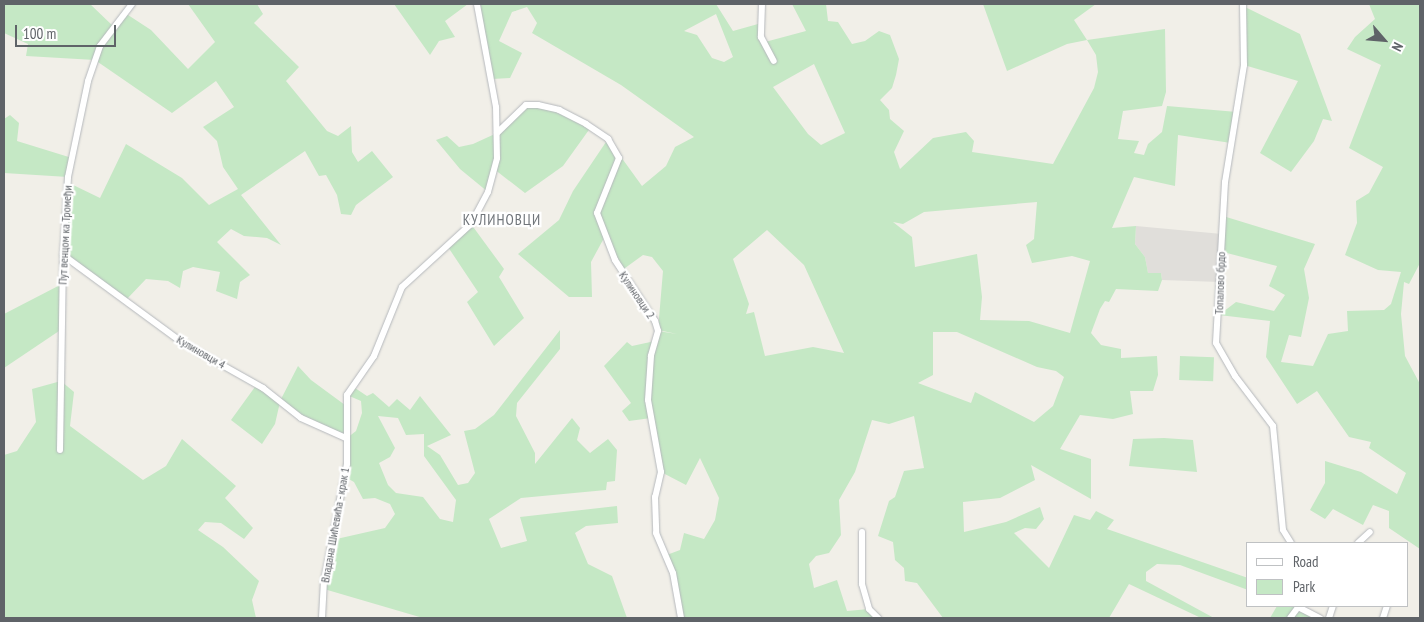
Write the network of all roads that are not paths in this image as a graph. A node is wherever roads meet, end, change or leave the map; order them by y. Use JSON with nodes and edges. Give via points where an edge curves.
{"nodes":[{"id":1,"x":132,"y":4,"type":"edge"},
{"id":2,"x":477,"y":4,"type":"edge"},
{"id":3,"x":762,"y":4,"type":"edge"},
{"id":4,"x":1243,"y":4,"type":"edge"},
{"id":5,"x":774,"y":61,"type":"dead end"},
{"id":6,"x":497,"y":133,"type":"junction"},
{"id":7,"x":62,"y":255,"type":"junction"},
{"id":8,"x":346,"y":438,"type":"junction"},
{"id":9,"x":60,"y":450,"type":"dead end"},
{"id":10,"x":862,"y":532,"type":"dead end"},
{"id":11,"x":1370,"y":532,"type":"dead end"},
{"id":12,"x":1290,"y":542,"type":"edge"},
{"id":13,"x":1359,"y":542,"type":"edge"},
{"id":14,"x":1297,"y":607,"type":"edge"},
{"id":15,"x":1300,"y":607,"type":"edge"},
{"id":16,"x":322,"y":618,"type":"edge"},
{"id":17,"x":681,"y":618,"type":"edge"},
{"id":18,"x":878,"y":618,"type":"edge"},
{"id":19,"x":1290,"y":618,"type":"edge"},
{"id":20,"x":1320,"y":618,"type":"edge"}],
"edges":[{"from":1,"to":7,"type":"street","name":"Пут венцом ка Тромеђи","via":[[100,46],[88,81],[67,182]]},
{"from":2,"to":6,"type":"street","name":"Владана Шићевића - крак 1","via":[[492,79]]},
{"from":3,"to":5,"type":"street","via":[[761,37]]},
{"from":4,"to":12,"type":"street","name":"Топалово брдо","via":[[1244,65],[1225,182],[1216,343],[1273,426],[1283,530]]},
{"from":6,"to":8,"type":"street","name":"Владана Шићевића - крак 1","via":[[497,158],[488,192],[470,224],[399,293],[374,356],[347,395]]},
{"from":6,"to":17,"type":"street","name":"Кулиновци 2","via":[[526,105],[552,108],[608,139],[619,158],[597,213],[615,260],[656,321],[658,331],[651,356],[648,400],[660,472],[655,497],[656,533],[672,573]]},
{"from":7,"to":8,"type":"street","name":"Кулиновци 4","via":[[184,343],[263,388],[301,418]]},
{"from":7,"to":9,"type":"street","name":"Пут венцом ка Тромеђи"},
{"from":8,"to":16,"type":"street","name":"Владана Шићевића - крак 1","via":[[347,464],[324,581]]},
{"from":10,"to":18,"type":"street","via":[[862,584],[868,609]]},
{"from":11,"to":13,"type":"street"},
{"from":14,"to":19,"type":"street"},
{"from":15,"to":20,"type":"street"}]}
